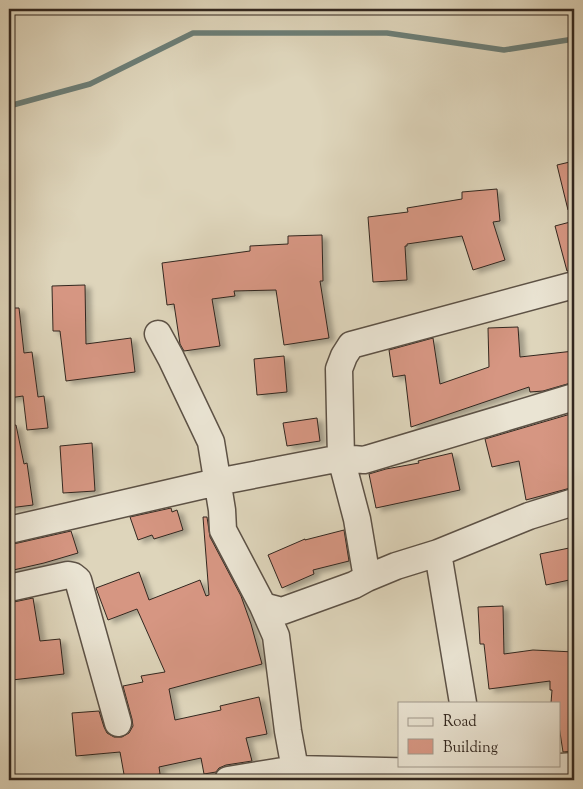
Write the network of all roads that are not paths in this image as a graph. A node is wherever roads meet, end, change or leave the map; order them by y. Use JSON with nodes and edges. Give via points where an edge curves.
{"nodes":[{"id":1,"x":574,"y":285,"type":"edge"},
{"id":2,"x":158,"y":334,"type":"dead end"},
{"id":3,"x":574,"y":397,"type":"edge"},
{"id":4,"x":341,"y":458,"type":"junction"},
{"id":5,"x":217,"y":482,"type":"junction"},
{"id":6,"x":574,"y":502,"type":"edge"},
{"id":7,"x":9,"y":530,"type":"edge"},
{"id":8,"x":438,"y":553,"type":"junction"},
{"id":9,"x":367,"y":578,"type":"junction"},
{"id":10,"x":9,"y":588,"type":"edge"},
{"id":11,"x":263,"y":606,"type":"junction"},
{"id":12,"x":463,"y":702,"type":"edge"},
{"id":13,"x":118,"y":723,"type":"dead end"},
{"id":14,"x":574,"y":766,"type":"edge"},
{"id":15,"x":474,"y":769,"type":"edge"},
{"id":16,"x":296,"y":775,"type":"edge"},
{"id":17,"x":228,"y":780,"type":"edge"}],
"edges":[{"from":1,"to":4,"type":"street","via":[[351,345],[339,369]]},
{"from":2,"to":5,"type":"street","via":[[211,442]]},
{"from":3,"to":4,"type":"street","via":[[364,460]]},
{"from":4,"to":5,"type":"street"},
{"from":4,"to":9,"type":"street","via":[[357,519]]},
{"from":5,"to":7,"type":"street"},
{"from":5,"to":11,"type":"street","via":[[223,530]]},
{"from":6,"to":8,"type":"street","via":[[529,516]]},
{"from":8,"to":9,"type":"street"},
{"from":8,"to":12,"type":"street"},
{"from":9,"to":11,"type":"street","via":[[282,611]]},
{"from":10,"to":13,"type":"street","via":[[68,575],[78,580]]},
{"from":11,"to":16,"type":"street","via":[[276,636]]},
{"from":14,"to":15,"type":"street"},
{"from":15,"to":16,"type":"street"},
{"from":16,"to":17,"type":"street"}]}
